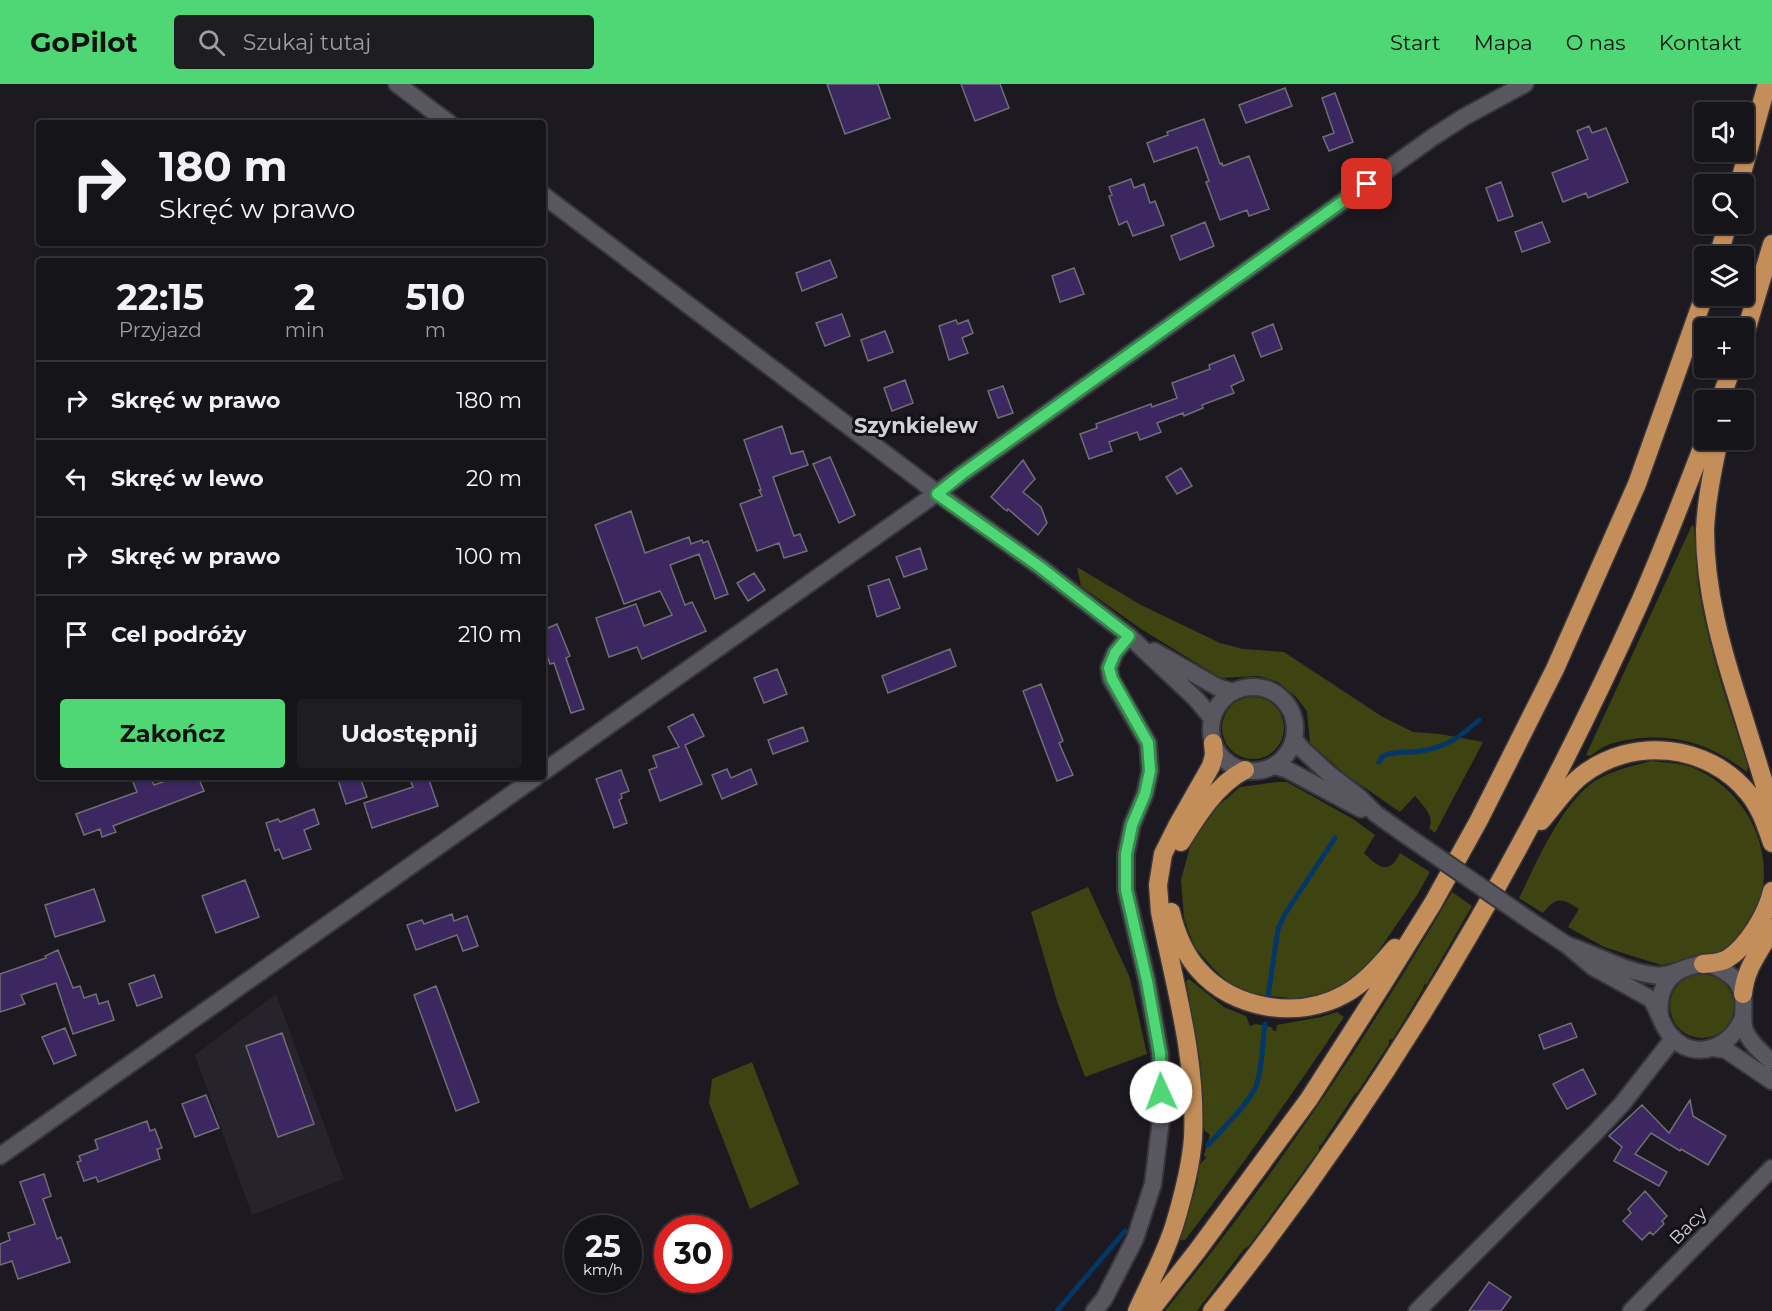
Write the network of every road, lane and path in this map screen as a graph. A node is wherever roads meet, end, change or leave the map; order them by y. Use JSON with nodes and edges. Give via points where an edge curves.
{"nodes":[{"id":1,"x":397,"y":84,"type":"edge"},
{"id":2,"x":1525,"y":84,"type":"edge"},
{"id":3,"x":1767,"y":84,"type":"edge"},
{"id":4,"x":445,"y":120,"type":"edge"},
{"id":5,"x":1742,"y":174,"type":"edge"},
{"id":6,"x":546,"y":197,"type":"edge"},
{"id":7,"x":1772,"y":244,"type":"edge"},
{"id":8,"x":1700,"y":306,"type":"edge"},
{"id":9,"x":1749,"y":318,"type":"edge"},
{"id":10,"x":1701,"y":450,"type":"edge"},
{"id":11,"x":1717,"y":450,"type":"edge"},
{"id":12,"x":937,"y":494,"type":"junction"},
{"id":13,"x":1133,"y":639,"type":"junction"},
{"id":14,"x":1233,"y":692,"type":"junction"},
{"id":15,"x":1212,"y":718,"type":"junction"},
{"id":16,"x":1294,"y":739,"type":"junction"},
{"id":17,"x":1213,"y":743,"type":"junction"},
{"id":18,"x":1275,"y":766,"type":"junction"},
{"id":19,"x":546,"y":770,"type":"edge"},
{"id":20,"x":1245,"y":770,"type":"junction"},
{"id":21,"x":532,"y":780,"type":"edge"},
{"id":22,"x":1772,"y":809,"type":"edge"},
{"id":23,"x":1376,"y":814,"type":"junction"},
{"id":24,"x":1772,"y":843,"type":"edge"},
{"id":25,"x":1519,"y":848,"type":"junction"},
{"id":26,"x":1772,"y":891,"type":"edge"},
{"id":27,"x":1430,"y":908,"type":"junction"},
{"id":28,"x":1772,"y":928,"type":"edge"},
{"id":29,"x":1567,"y":945,"type":"junction"},
{"id":30,"x":1703,"y":964,"type":"junction"},
{"id":31,"x":1683,"y":969,"type":"junction"},
{"id":32,"x":1743,"y":994,"type":"junction"},
{"id":33,"x":1660,"y":1016,"type":"junction"},
{"id":34,"x":1743,"y":1017,"type":"junction"},
{"id":35,"x":1673,"y":1039,"type":"junction"},
{"id":36,"x":1714,"y":1048,"type":"junction"},
{"id":37,"x":1772,"y":1062,"type":"edge"},
{"id":38,"x":1772,"y":1081,"type":"edge"},
{"id":39,"x":0,"y":1156,"type":"edge"},
{"id":40,"x":1772,"y":1168,"type":"edge"},
{"id":41,"x":1094,"y":1311,"type":"edge"},
{"id":42,"x":1137,"y":1311,"type":"edge"},
{"id":43,"x":1150,"y":1311,"type":"edge"},
{"id":44,"x":1212,"y":1311,"type":"edge"},
{"id":45,"x":1418,"y":1311,"type":"edge"},
{"id":46,"x":1631,"y":1311,"type":"edge"}],
"edges":[{"from":1,"to":4,"type":"street"},
{"from":2,"to":12,"type":"street","via":[[1433,137]]},
{"from":3,"to":5,"type":"highway"},
{"from":6,"to":12,"type":"street"},
{"from":7,"to":9,"type":"highway"},
{"from":8,"to":27,"type":"highway","via":[[1637,484],[1592,587],[1518,745]]},
{"from":10,"to":25,"type":"highway","via":[[1640,602]]},
{"from":11,"to":22,"type":"highway","via":[[1705,528],[1713,613]]},
{"from":12,"to":13,"type":"street"},
{"from":12,"to":19,"type":"street"},
{"from":13,"to":14,"type":"street"},
{"from":13,"to":15,"type":"street"},
{"from":13,"to":41,"type":"street","via":[[1115,653],[1109,668],[1148,743],[1150,771],[1126,854],[1126,890],[1160,1053],[1162,1111],[1154,1184],[1135,1239]]},
{"from":14,"to":15,"type":"street","via":[[1217,706]]},
{"from":14,"to":16,"type":"street","via":[[1252,686],[1277,694],[1293,716]]},
{"from":15,"to":17,"type":"street"},
{"from":16,"to":18,"type":"street"},
{"from":16,"to":23,"type":"street"},
{"from":17,"to":20,"type":"street","via":[[1227,762]]},
{"from":17,"to":42,"type":"highway","via":[[1211,766],[1163,854],[1159,874],[1160,912],[1189,1050],[1193,1139],[1175,1224]]},
{"from":18,"to":20,"type":"street"},
{"from":18,"to":23,"type":"street"},
{"from":20,"to":27,"type":"highway","via":[[1219,791],[1193,823],[1172,863],[1169,904],[1176,930],[1185,951],[1211,982],[1243,1001],[1264,1006],[1305,1008],[1326,1003],[1362,982]]},
{"from":21,"to":39,"type":"street"},
{"from":23,"to":29,"type":"street","bridge":true},
{"from":24,"to":25,"type":"highway","via":[[1762,813],[1730,776],[1698,758],[1660,749],[1626,753],[1580,777]]},
{"from":25,"to":44,"type":"highway","via":[[1457,957],[1345,1131]]},
{"from":26,"to":30,"type":"highway","via":[[1757,925],[1736,951],[1724,960]]},
{"from":27,"to":43,"type":"highway","via":[[1309,1099]]},
{"from":28,"to":32,"type":"highway","via":[[1744,978]]},
{"from":29,"to":31,"type":"street","via":[[1648,974]]},
{"from":29,"to":33,"type":"street","via":[[1593,967],[1651,999]]},
{"from":30,"to":31,"type":"street"},
{"from":30,"to":32,"type":"street","via":[[1728,972]]},
{"from":31,"to":33,"type":"street","via":[[1673,975],[1661,994]]},
{"from":32,"to":34,"type":"street"},
{"from":33,"to":35,"type":"street"},
{"from":34,"to":36,"type":"street","via":[[1730,1039]]},
{"from":34,"to":37,"type":"street","via":[[1746,1033]]},
{"from":35,"to":36,"type":"street","via":[[1693,1049]]},
{"from":35,"to":45,"type":"street","via":[[1595,1133]]},
{"from":36,"to":38,"type":"street","via":[[1726,1050]]},
{"from":40,"to":46,"type":"street","name":"Bacy"}]}
